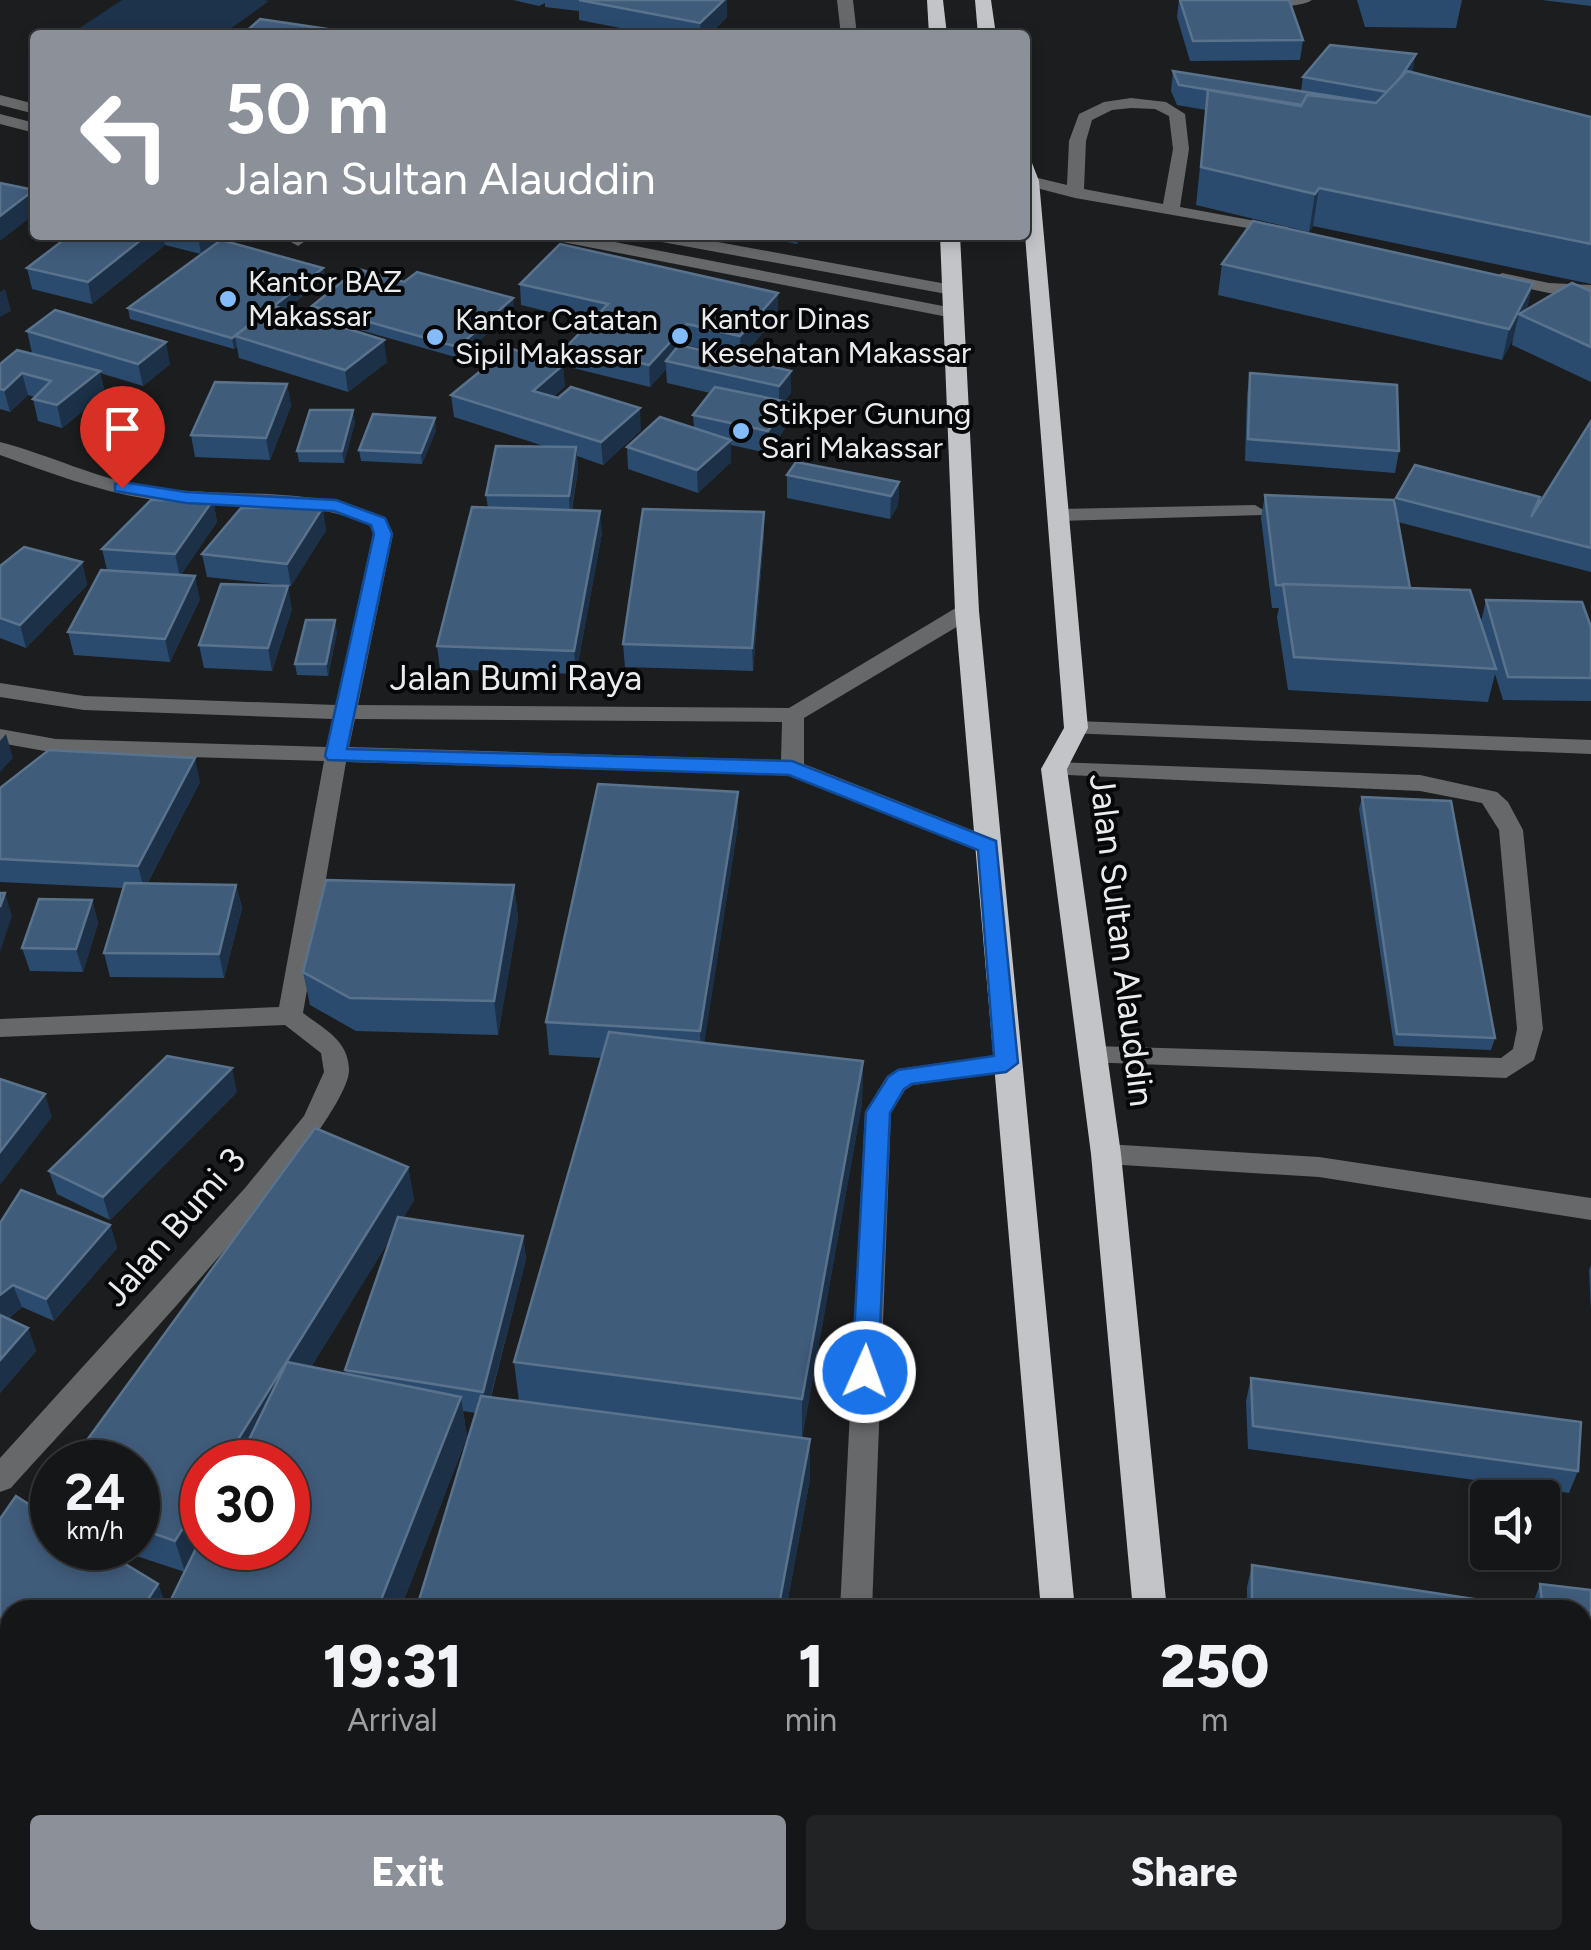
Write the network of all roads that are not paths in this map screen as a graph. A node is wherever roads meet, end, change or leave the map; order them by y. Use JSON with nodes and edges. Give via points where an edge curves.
{"nodes":[{"id":1,"x":845,"y":0,"type":"edge"},
{"id":2,"x":935,"y":0,"type":"edge"},
{"id":3,"x":983,"y":0,"type":"edge"},
{"id":4,"x":1260,"y":0,"type":"edge"},
{"id":5,"x":1304,"y":0,"type":"edge"},
{"id":6,"x":848,"y":30,"type":"edge"},
{"id":7,"x":938,"y":30,"type":"edge"},
{"id":8,"x":986,"y":30,"type":"edge"},
{"id":9,"x":0,"y":100,"type":"edge"},
{"id":10,"x":30,"y":108,"type":"edge"},
{"id":11,"x":0,"y":119,"type":"edge"},
{"id":12,"x":30,"y":127,"type":"edge"},
{"id":13,"x":1030,"y":175,"type":"edge"},
{"id":14,"x":1075,"y":193,"type":"junction"},
{"id":15,"x":1030,"y":206,"type":"edge"},
{"id":16,"x":1171,"y":207,"type":"junction"},
{"id":17,"x":1301,"y":235,"type":"edge"},
{"id":18,"x":606,"y":240,"type":"edge"},
{"id":19,"x":674,"y":240,"type":"edge"},
{"id":20,"x":950,"y":240,"type":"edge"},
{"id":21,"x":1486,"y":274,"type":"edge"},
{"id":22,"x":1591,"y":290,"type":"edge"},
{"id":23,"x":953,"y":301,"type":"junction"},
{"id":24,"x":0,"y":448,"type":"edge"},
{"id":25,"x":1255,"y":511,"type":"dead end"},
{"id":26,"x":1059,"y":516,"type":"junction"},
{"id":27,"x":966,"y":611,"type":"junction"},
{"id":28,"x":0,"y":690,"type":"edge"},
{"id":29,"x":346,"y":712,"type":"junction"},
{"id":30,"x":793,"y":715,"type":"junction"},
{"id":31,"x":1076,"y":728,"type":"junction"},
{"id":32,"x":0,"y":736,"type":"edge"},
{"id":33,"x":1591,"y":747,"type":"edge"},
{"id":34,"x":336,"y":756,"type":"junction"},
{"id":35,"x":792,"y":768,"type":"junction"},
{"id":36,"x":1054,"y":769,"type":"junction"},
{"id":37,"x":988,"y":846,"type":"junction"},
{"id":38,"x":290,"y":1016,"type":"junction"},
{"id":39,"x":0,"y":1028,"type":"edge"},
{"id":40,"x":1094,"y":1055,"type":"junction"},
{"id":41,"x":1006,"y":1063,"type":"junction"},
{"id":42,"x":1106,"y":1154,"type":"junction"},
{"id":43,"x":1591,"y":1209,"type":"edge"},
{"id":44,"x":0,"y":1480,"type":"edge"},
{"id":45,"x":856,"y":1600,"type":"edge"},
{"id":46,"x":1057,"y":1600,"type":"edge"},
{"id":47,"x":1149,"y":1600,"type":"edge"}],
"edges":[{"from":1,"to":6,"type":"street"},
{"from":2,"to":7,"type":"highway"},
{"from":3,"to":8,"type":"highway"},
{"from":4,"to":5,"type":"street"},
{"from":9,"to":10,"type":"street"},
{"from":11,"to":12,"type":"street"},
{"from":13,"to":14,"type":"street"},
{"from":14,"to":16,"type":"street"},
{"from":14,"to":16,"type":"street","via":[[1082,120],[1089,109],[1162,105],[1180,120]]},
{"from":15,"to":26,"type":"highway","name":"Jalan Sultan Alauddin"},
{"from":16,"to":17,"type":"street"},
{"from":18,"to":23,"type":"street"},
{"from":19,"to":23,"type":"street"},
{"from":20,"to":23,"type":"highway"},
{"from":21,"to":22,"type":"street"},
{"from":23,"to":27,"type":"highway"},
{"from":24,"to":29,"type":"street","via":[[145,492],[336,505],[379,522],[383,534]]},
{"from":25,"to":26,"type":"street"},
{"from":26,"to":31,"type":"highway","name":"Jalan Sultan Alauddin"},
{"from":27,"to":30,"type":"street"},
{"from":27,"to":37,"type":"highway"},
{"from":28,"to":29,"type":"street","name":"Jalan Bumi Raya","via":[[84,703]]},
{"from":29,"to":30,"type":"street","name":"Jalan Bumi Raya"},
{"from":29,"to":34,"type":"street"},
{"from":30,"to":35,"type":"street"},
{"from":31,"to":33,"type":"street"},
{"from":31,"to":36,"type":"highway","name":"Jalan Sultan Alauddin"},
{"from":32,"to":34,"type":"street","via":[[56,746]]},
{"from":34,"to":35,"type":"street"},
{"from":34,"to":38,"type":"street"},
{"from":35,"to":37,"type":"street"},
{"from":36,"to":40,"type":"highway","name":"Jalan Sultan Alauddin"},
{"from":36,"to":40,"type":"street","via":[[1420,783],[1489,797],[1512,830],[1530,1029],[1525,1053],[1506,1068]]},
{"from":37,"to":41,"type":"highway"},
{"from":38,"to":39,"type":"street"},
{"from":38,"to":44,"type":"street","name":"Jalan Bumi 3","via":[[333,1048],[337,1072],[328,1098],[255,1194]]},
{"from":40,"to":42,"type":"highway","name":"Jalan Sultan Alauddin"},
{"from":41,"to":45,"type":"street","via":[[906,1076],[878,1112]]},
{"from":41,"to":46,"type":"highway"},
{"from":42,"to":43,"type":"street","via":[[1319,1167]]},
{"from":42,"to":47,"type":"highway","name":"Jalan Sultan Alauddin"}]}
